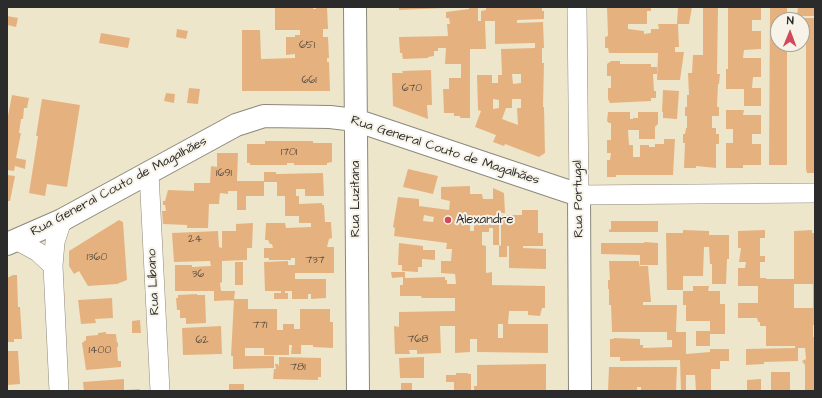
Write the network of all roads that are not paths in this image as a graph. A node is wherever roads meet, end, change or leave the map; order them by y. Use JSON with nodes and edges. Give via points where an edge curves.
{"nodes":[{"id":1,"x":355,"y":7,"type":"edge"},
{"id":2,"x":577,"y":7,"type":"edge"},
{"id":3,"x":356,"y":120,"type":"junction"},
{"id":4,"x":149,"y":173,"type":"junction"},
{"id":5,"x":815,"y":193,"type":"edge"},
{"id":6,"x":579,"y":195,"type":"junction"},
{"id":7,"x":62,"y":220,"type":"junction"},
{"id":8,"x":12,"y":242,"type":"edge"},
{"id":9,"x":53,"y":266,"type":"junction"},
{"id":10,"x":59,"y":391,"type":"edge"},
{"id":11,"x":160,"y":391,"type":"edge"},
{"id":12,"x":358,"y":391,"type":"edge"},
{"id":13,"x":580,"y":391,"type":"edge"}],
"edges":[{"from":1,"to":3,"type":"street","name":"Rua Luzitana"},
{"from":2,"to":6,"type":"street","name":"Rua Portugal"},
{"from":3,"to":4,"type":"street","name":"Rua General Couto de Magalhães","via":[[264,116],[236,125]]},
{"from":3,"to":6,"type":"street","name":"Rua General Couto de Magalhães"},
{"from":3,"to":12,"type":"street","name":"Rua Luzitana"},
{"from":4,"to":7,"type":"street","name":"Rua General Couto de Magalhães"},
{"from":4,"to":11,"type":"street","name":"Rua Líbano"},
{"from":5,"to":6,"type":"street","name":"Rua General Couto de Magalhães"},
{"from":6,"to":13,"type":"street","name":"Rua Portugal"},
{"from":7,"to":8,"type":"street","name":"Rua General Couto de Magalhães"},
{"from":7,"to":9,"type":"street","via":[[55,242]]},
{"from":8,"to":9,"type":"street","via":[[38,252]]},
{"from":9,"to":10,"type":"street"}]}
